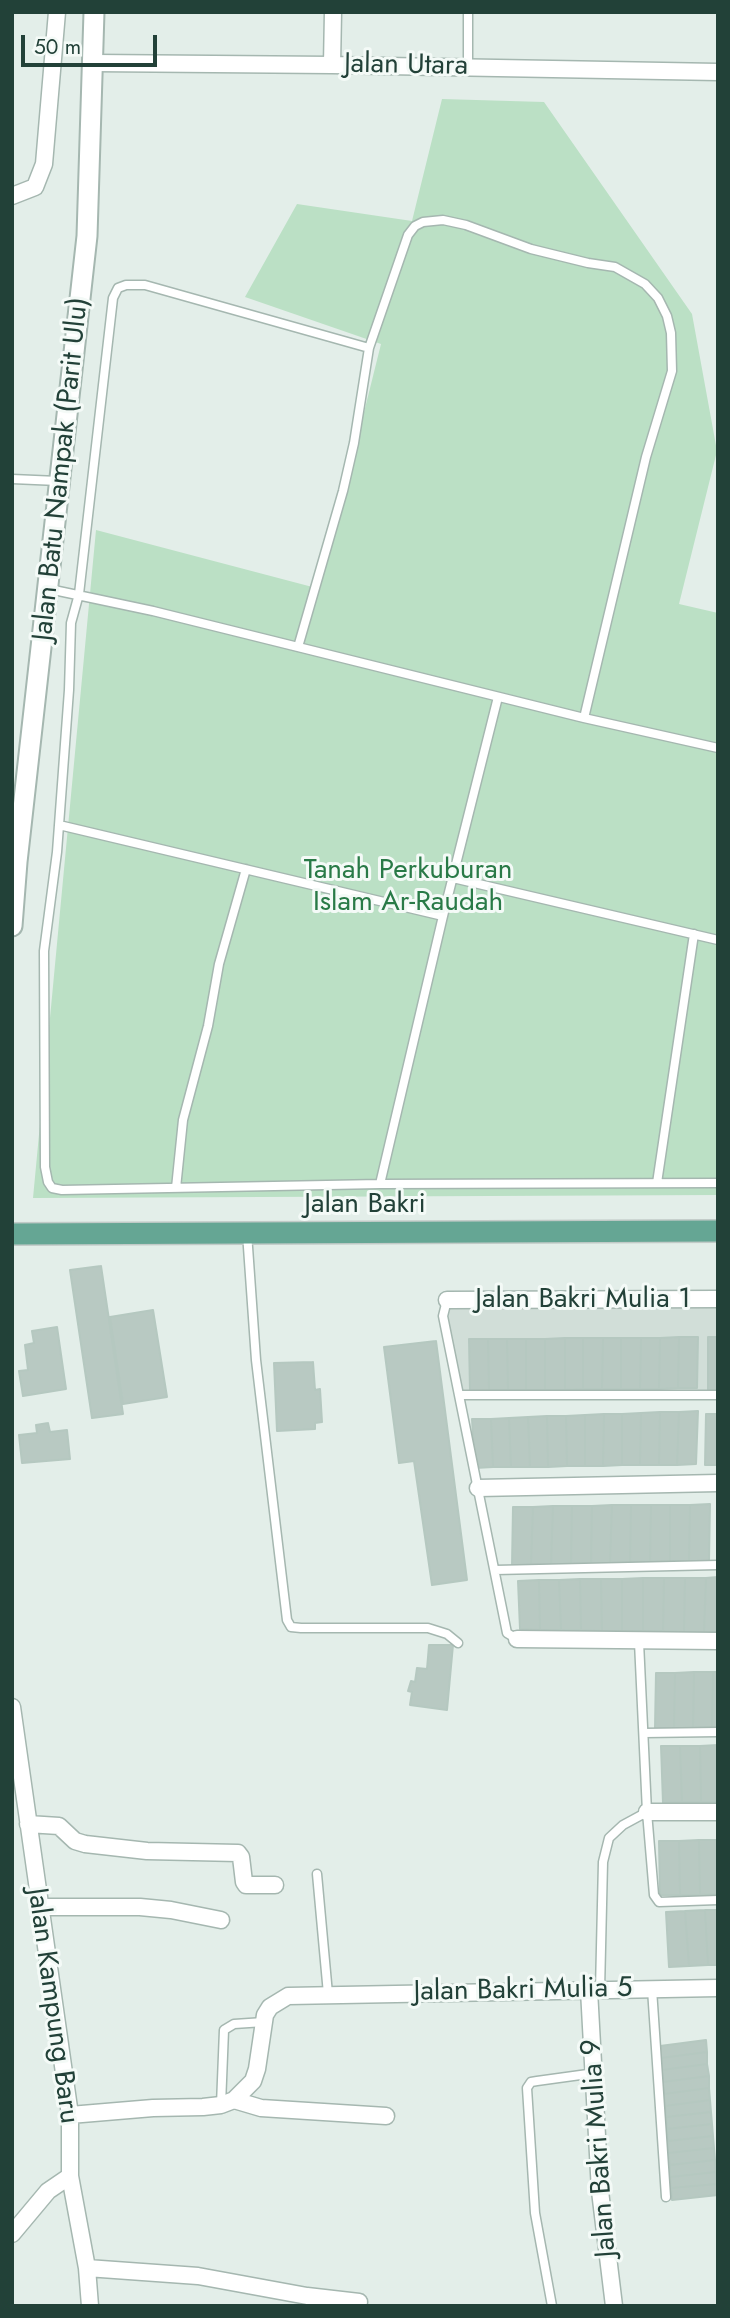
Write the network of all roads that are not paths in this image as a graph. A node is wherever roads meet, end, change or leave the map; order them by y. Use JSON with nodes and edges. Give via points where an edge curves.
{"nodes":[{"id":1,"x":57,"y":12,"type":"edge"},
{"id":2,"x":94,"y":12,"type":"edge"},
{"id":3,"x":333,"y":12,"type":"edge"},
{"id":4,"x":468,"y":12,"type":"edge"},
{"id":5,"x":94,"y":63,"type":"junction"},
{"id":6,"x":332,"y":65,"type":"junction"},
{"id":7,"x":468,"y":67,"type":"junction"},
{"id":8,"x":718,"y":72,"type":"edge"},
{"id":9,"x":19,"y":194,"type":"edge"},
{"id":10,"x":369,"y":348,"type":"junction"},
{"id":11,"x":12,"y":479,"type":"edge"},
{"id":12,"x":61,"y":481,"type":"junction"},
{"id":13,"x":49,"y":589,"type":"junction"},
{"id":14,"x":79,"y":594,"type":"junction"},
{"id":15,"x":298,"y":647,"type":"junction"},
{"id":16,"x":498,"y":697,"type":"junction"},
{"id":17,"x":584,"y":718,"type":"junction"},
{"id":18,"x":718,"y":748,"type":"edge"},
{"id":19,"x":59,"y":825,"type":"junction"},
{"id":20,"x":246,"y":869,"type":"junction"},
{"id":21,"x":453,"y":878,"type":"junction"},
{"id":22,"x":443,"y":916,"type":"junction"},
{"id":23,"x":12,"y":926,"type":"edge"},
{"id":24,"x":694,"y":934,"type":"junction"},
{"id":25,"x":718,"y":940,"type":"edge"},
{"id":26,"x":657,"y":1183,"type":"junction"},
{"id":27,"x":718,"y":1183,"type":"edge"},
{"id":28,"x":380,"y":1184,"type":"junction"},
{"id":29,"x":176,"y":1188,"type":"junction"},
{"id":30,"x":718,"y":1231,"type":"edge"},
{"id":31,"x":247,"y":1233,"type":"junction"},
{"id":32,"x":12,"y":1234,"type":"edge"},
{"id":33,"x":718,"y":1299,"type":"edge"},
{"id":34,"x":447,"y":1300,"type":"joint"},
{"id":35,"x":459,"y":1395,"type":"junction"},
{"id":36,"x":718,"y":1395,"type":"edge"},
{"id":37,"x":718,"y":1483,"type":"edge"},
{"id":38,"x":478,"y":1488,"type":"junction"},
{"id":39,"x":718,"y":1565,"type":"edge"},
{"id":40,"x":495,"y":1570,"type":"junction"},
{"id":41,"x":517,"y":1639,"type":"joint"},
{"id":42,"x":718,"y":1641,"type":"edge"},
{"id":43,"x":639,"y":1642,"type":"junction"},
{"id":44,"x":458,"y":1643,"type":"dead end"},
{"id":45,"x":12,"y":1707,"type":"edge"},
{"id":46,"x":718,"y":1732,"type":"edge"},
{"id":47,"x":644,"y":1733,"type":"junction"},
{"id":48,"x":647,"y":1812,"type":"junction"},
{"id":49,"x":718,"y":1812,"type":"edge"},
{"id":50,"x":28,"y":1824,"type":"junction"},
{"id":51,"x":317,"y":1874,"type":"dead end"},
{"id":52,"x":275,"y":1885,"type":"dead end"},
{"id":53,"x":718,"y":1900,"type":"edge"},
{"id":54,"x":40,"y":1907,"type":"junction"},
{"id":55,"x":221,"y":1920,"type":"dead end"},
{"id":56,"x":718,"y":1988,"type":"edge"},
{"id":57,"x":652,"y":1989,"type":"junction"},
{"id":58,"x":594,"y":1990,"type":"junction"},
{"id":59,"x":328,"y":1994,"type":"junction"},
{"id":60,"x":264,"y":2022,"type":"junction"},
{"id":61,"x":594,"y":2073,"type":"junction"},
{"id":62,"x":228,"y":2103,"type":"junction"},
{"id":63,"x":70,"y":2115,"type":"junction"},
{"id":64,"x":386,"y":2116,"type":"dead end"},
{"id":65,"x":70,"y":2176,"type":"junction"},
{"id":66,"x":666,"y":2197,"type":"dead end"},
{"id":67,"x":12,"y":2234,"type":"edge"},
{"id":68,"x":87,"y":2268,"type":"junction"},
{"id":69,"x":359,"y":2302,"type":"dead end"},
{"id":70,"x":90,"y":2306,"type":"edge"},
{"id":71,"x":552,"y":2306,"type":"edge"},
{"id":72,"x":614,"y":2306,"type":"edge"}],
"edges":[{"from":1,"to":9,"type":"street","via":[[44,164],[35,187]]},
{"from":2,"to":5,"type":"street","name":"Jalan Batu Nampak (Parit Ulu)"},
{"from":3,"to":6,"type":"street"},
{"from":4,"to":7,"type":"lane"},
{"from":5,"to":6,"type":"street","name":"Jalan Utara"},
{"from":5,"to":12,"type":"street","name":"Jalan Batu Nampak (Parit Ulu)","via":[[87,236]]},
{"from":6,"to":7,"type":"street","name":"Jalan Utara"},
{"from":7,"to":8,"type":"street","name":"Jalan Utara"},
{"from":10,"to":14,"type":"lane","via":[[145,285],[118,288],[105,352]]},
{"from":10,"to":15,"type":"lane","via":[[343,491]]},
{"from":10,"to":17,"type":"lane","via":[[408,235],[423,222],[466,225],[531,249],[615,267],[645,284],[658,298],[671,333],[672,371],[646,457]]},
{"from":11,"to":12,"type":"lane"},
{"from":12,"to":13,"type":"street","name":"Jalan Batu Nampak (Parit Ulu)"},
{"from":13,"to":14,"type":"lane"},
{"from":13,"to":23,"type":"street","name":"Jalan Batu Nampak (Parit Ulu)"},
{"from":14,"to":15,"type":"lane"},
{"from":14,"to":19,"type":"lane","via":[[71,623]]},
{"from":15,"to":16,"type":"lane"},
{"from":16,"to":17,"type":"lane"},
{"from":16,"to":21,"type":"lane"},
{"from":17,"to":18,"type":"lane"},
{"from":19,"to":20,"type":"lane"},
{"from":19,"to":29,"type":"lane","via":[[44,951],[48,1182],[62,1190]]},
{"from":20,"to":22,"type":"lane"},
{"from":20,"to":29,"type":"lane","via":[[183,1120]]},
{"from":21,"to":22,"type":"lane"},
{"from":21,"to":24,"type":"lane"},
{"from":22,"to":28,"type":"lane"},
{"from":24,"to":25,"type":"lane"},
{"from":24,"to":26,"type":"lane"},
{"from":26,"to":27,"type":"lane"},
{"from":26,"to":28,"type":"lane"},
{"from":28,"to":29,"type":"lane"},
{"from":30,"to":31,"type":"main road","name":"Jalan Bakri"},
{"from":31,"to":32,"type":"main road","name":"Jalan Bakri"},
{"from":31,"to":44,"type":"lane","via":[[256,1360],[287,1620],[291,1627],[301,1628],[428,1628]]},
{"from":33,"to":34,"type":"street","name":"Jalan Bakri Mulia 1"},
{"from":34,"to":35,"type":"lane","via":[[443,1316]]},
{"from":35,"to":36,"type":"lane"},
{"from":35,"to":38,"type":"lane"},
{"from":37,"to":38,"type":"street"},
{"from":38,"to":40,"type":"lane"},
{"from":39,"to":40,"type":"lane"},
{"from":40,"to":41,"type":"lane","via":[[507,1633]]},
{"from":41,"to":43,"type":"street"},
{"from":42,"to":43,"type":"street"},
{"from":43,"to":47,"type":"lane"},
{"from":45,"to":50,"type":"street","name":"Jalan Kampung Baru"},
{"from":46,"to":47,"type":"lane"},
{"from":47,"to":48,"type":"lane"},
{"from":48,"to":49,"type":"street"},
{"from":48,"to":53,"type":"lane","via":[[656,1899]]},
{"from":48,"to":58,"type":"lane","via":[[609,1838],[603,1862]]},
{"from":50,"to":52,"type":"street","via":[[59,1826],[85,1844],[239,1853],[246,1885]]},
{"from":50,"to":54,"type":"street","name":"Jalan Kampung Baru"},
{"from":51,"to":59,"type":"lane"},
{"from":54,"to":55,"type":"street","via":[[171,1910]]},
{"from":54,"to":63,"type":"street","name":"Jalan Kampung Baru"},
{"from":56,"to":57,"type":"street","name":"Jalan Bakri Mulia 5"},
{"from":57,"to":58,"type":"street","name":"Jalan Bakri Mulia 5"},
{"from":57,"to":66,"type":"lane"},
{"from":58,"to":59,"type":"street","name":"Jalan Bakri Mulia 5"},
{"from":58,"to":61,"type":"street","name":"Jalan Bakri Mulia 9"},
{"from":59,"to":60,"type":"street","name":"Jalan Bakri Mulia 5","via":[[279,1999]]},
{"from":60,"to":62,"type":"street","via":[[253,2081]]},
{"from":60,"to":62,"type":"lane","via":[[234,2024],[224,2030]]},
{"from":61,"to":71,"type":"lane","via":[[531,2082],[527,2088],[535,2213]]},
{"from":61,"to":72,"type":"street","name":"Jalan Bakri Mulia 9","via":[[600,2190]]},
{"from":62,"to":63,"type":"street"},
{"from":62,"to":64,"type":"street"},
{"from":63,"to":65,"type":"street","name":"Jalan Kampung Baru"},
{"from":65,"to":67,"type":"street","via":[[48,2191]]},
{"from":65,"to":68,"type":"street","name":"Jalan Kampung Baru"},
{"from":68,"to":69,"type":"street","via":[[198,2276]]},
{"from":68,"to":70,"type":"street","name":"Jalan Kampung Baru"}]}
